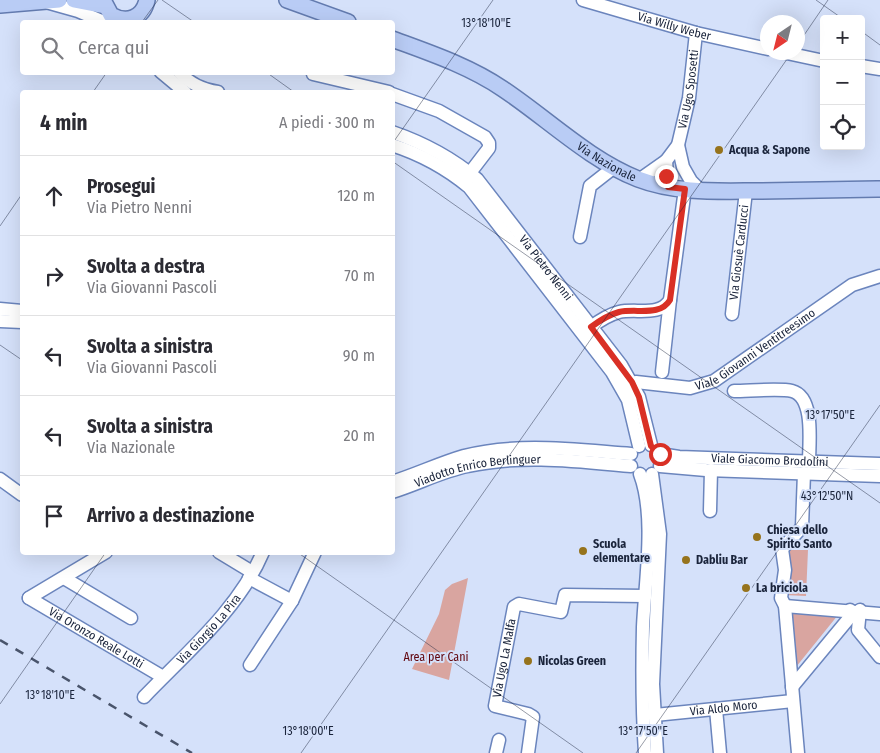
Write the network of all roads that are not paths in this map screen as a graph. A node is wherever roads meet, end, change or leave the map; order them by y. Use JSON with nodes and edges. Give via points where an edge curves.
{"nodes":[{"id":1,"x":60,"y":0,"type":"edge"},
{"id":2,"x":74,"y":0,"type":"edge"},
{"id":3,"x":286,"y":0,"type":"edge"},
{"id":4,"x":583,"y":0,"type":"edge"},
{"id":5,"x":44,"y":1,"type":"junction"},
{"id":6,"x":104,"y":3,"type":"edge"},
{"id":7,"x":0,"y":5,"type":"edge"},
{"id":8,"x":146,"y":11,"type":"edge"},
{"id":9,"x":99,"y":20,"type":"edge"},
{"id":10,"x":121,"y":20,"type":"edge"},
{"id":11,"x":127,"y":20,"type":"edge"},
{"id":12,"x":342,"y":20,"type":"edge"},
{"id":13,"x":696,"y":33,"type":"junction"},
{"id":14,"x":395,"y":40,"type":"edge"},
{"id":15,"x":760,"y":47,"type":"edge"},
{"id":16,"x":805,"y":57,"type":"edge"},
{"id":17,"x":820,"y":60,"type":"edge"},
{"id":18,"x":865,"y":67,"type":"edge"},
{"id":19,"x":880,"y":69,"type":"edge"},
{"id":20,"x":165,"y":75,"type":"edge"},
{"id":21,"x":181,"y":75,"type":"edge"},
{"id":22,"x":317,"y":75,"type":"edge"},
{"id":23,"x":183,"y":90,"type":"edge"},
{"id":24,"x":207,"y":90,"type":"edge"},
{"id":25,"x":381,"y":90,"type":"edge"},
{"id":26,"x":395,"y":95,"type":"edge"},
{"id":27,"x":395,"y":133,"type":"edge"},
{"id":28,"x":678,"y":145,"type":"junction"},
{"id":29,"x":395,"y":146,"type":"edge"},
{"id":30,"x":666,"y":161,"type":"junction"},
{"id":31,"x":683,"y":167,"type":"junction"},
{"id":32,"x":613,"y":168,"type":"junction"},
{"id":33,"x":467,"y":178,"type":"junction"},
{"id":34,"x":639,"y":180,"type":"junction"},
{"id":35,"x":668,"y":187,"type":"junction"},
{"id":36,"x":685,"y":189,"type":"junction"},
{"id":37,"x":880,"y":189,"type":"edge"},
{"id":38,"x":701,"y":191,"type":"junction"},
{"id":39,"x":746,"y":191,"type":"junction"},
{"id":40,"x":580,"y":237,"type":"dead end"},
{"id":41,"x":880,"y":276,"type":"edge"},
{"id":42,"x":670,"y":300,"type":"junction"},
{"id":43,"x":0,"y":309,"type":"edge"},
{"id":44,"x":20,"y":311,"type":"edge"},
{"id":45,"x":732,"y":314,"type":"dead end"},
{"id":46,"x":0,"y":321,"type":"edge"},
{"id":47,"x":20,"y":322,"type":"edge"},
{"id":48,"x":591,"y":327,"type":"junction"},
{"id":49,"x":662,"y":372,"type":"dead end"},
{"id":50,"x":627,"y":385,"type":"junction"},
{"id":51,"x":734,"y":391,"type":"dead end"},
{"id":52,"x":563,"y":454,"type":"junction"},
{"id":53,"x":646,"y":460,"type":"junction"},
{"id":54,"x":880,"y":464,"type":"edge"},
{"id":55,"x":806,"y":468,"type":"junction"},
{"id":56,"x":711,"y":470,"type":"junction"},
{"id":57,"x":880,"y":476,"type":"edge"},
{"id":58,"x":0,"y":479,"type":"edge"},
{"id":59,"x":395,"y":481,"type":"edge"},
{"id":60,"x":395,"y":491,"type":"edge"},
{"id":61,"x":20,"y":494,"type":"edge"},
{"id":62,"x":710,"y":510,"type":"dead end"},
{"id":63,"x":101,"y":555,"type":"edge"},
{"id":64,"x":223,"y":555,"type":"edge"},
{"id":65,"x":261,"y":555,"type":"edge"},
{"id":66,"x":315,"y":555,"type":"edge"},
{"id":67,"x":251,"y":575,"type":"junction"},
{"id":68,"x":64,"y":578,"type":"junction"},
{"id":69,"x":644,"y":596,"type":"junction"},
{"id":70,"x":292,"y":601,"type":"junction"},
{"id":71,"x":785,"y":606,"type":"junction"},
{"id":72,"x":855,"y":610,"type":"junction"},
{"id":73,"x":880,"y":614,"type":"edge"},
{"id":74,"x":131,"y":618,"type":"dead end"},
{"id":75,"x":649,"y":629,"type":"junction"},
{"id":76,"x":880,"y":657,"type":"edge"},
{"id":77,"x":250,"y":665,"type":"dead end"},
{"id":78,"x":163,"y":677,"type":"junction"},
{"id":79,"x":792,"y":687,"type":"junction"},
{"id":80,"x":144,"y":697,"type":"dead end"},
{"id":81,"x":793,"y":701,"type":"junction"},
{"id":82,"x":716,"y":709,"type":"junction"},
{"id":83,"x":655,"y":715,"type":"junction"},
{"id":84,"x":499,"y":740,"type":"dead end"},
{"id":85,"x":496,"y":753,"type":"edge"},
{"id":86,"x":528,"y":753,"type":"edge"},
{"id":87,"x":645,"y":753,"type":"edge"},
{"id":88,"x":657,"y":753,"type":"edge"},
{"id":89,"x":720,"y":753,"type":"edge"},
{"id":90,"x":798,"y":753,"type":"edge"}],
"edges":[{"from":1,"to":5,"type":"main road"},
{"from":2,"to":6,"type":"main road"},
{"from":3,"to":12,"type":"main road"},
{"from":4,"to":13,"type":"street","name":"Via Willy Weber"},
{"from":5,"to":7,"type":"main road"},
{"from":5,"to":9,"type":"street"},
{"from":6,"to":10,"type":"main road","via":[[111,15]]},
{"from":8,"to":11,"type":"main road"},
{"from":13,"to":15,"type":"street","name":"Via Willy Weber"},
{"from":13,"to":28,"type":"street","name":"Via Ugo Sposetti","via":[[689,98]]},
{"from":14,"to":32,"type":"main road","name":"Via Nazionale","via":[[451,60],[501,88]]},
{"from":16,"to":17,"type":"street"},
{"from":18,"to":19,"type":"street"},
{"from":20,"to":23,"type":"street"},
{"from":21,"to":24,"type":"street"},
{"from":22,"to":25,"type":"street"},
{"from":26,"to":33,"type":"street","via":[[440,111],[485,137],[489,148]]},
{"from":27,"to":33,"type":"street","name":"Via Pietro Nenni","via":[[422,142]]},
{"from":28,"to":30,"type":"street","name":"Via Ugo Sposetti"},
{"from":28,"to":31,"type":"street","name":"Via Ugo Sposetti"},
{"from":29,"to":33,"type":"street","name":"Via Pietro Nenni","via":[[417,153]]},
{"from":30,"to":34,"type":"street","name":"Via Ugo Sposetti"},
{"from":30,"to":35,"type":"street"},
{"from":31,"to":35,"type":"street"},
{"from":31,"to":38,"type":"street","name":"Via Ugo Sposetti","via":[[691,182]]},
{"from":32,"to":34,"type":"main road","name":"Via Nazionale"},
{"from":32,"to":40,"type":"street","via":[[590,186]]},
{"from":33,"to":48,"type":"street","name":"Via Pietro Nenni","via":[[477,179]]},
{"from":33,"to":50,"type":"street","name":"Via Pietro Nenni","via":[[606,364]]},
{"from":34,"to":35,"type":"main road","name":"Via Nazionale"},
{"from":35,"to":36,"type":"main road","name":"Via Nazionale"},
{"from":36,"to":38,"type":"main road","name":"Via Nazionale"},
{"from":36,"to":42,"type":"street"},
{"from":37,"to":39,"type":"main road","name":"Via Nazionale"},
{"from":38,"to":39,"type":"main road","name":"Via Nazionale"},
{"from":39,"to":45,"type":"street","name":"Via Giosuè Carducci"},
{"from":41,"to":50,"type":"street","name":"Viale Giovanni Ventitreesimo","via":[[852,285],[714,380],[690,388]]},
{"from":42,"to":48,"type":"street","via":[[660,310],[618,312]]},
{"from":42,"to":49,"type":"street"},
{"from":43,"to":44,"type":"street"},
{"from":46,"to":47,"type":"street"},
{"from":48,"to":50,"type":"street","name":"Via Pietro Nenni","via":[[621,365]]},
{"from":50,"to":53,"type":"street","name":"Via Pietro Nenni","via":[[639,397]]},
{"from":51,"to":55,"type":"street","via":[[792,391],[802,397],[808,410]]},
{"from":52,"to":53,"type":"street","name":"Viadotto Enrico Berlinguer"},
{"from":52,"to":59,"type":"street","name":"Viadotto Enrico Berlinguer","via":[[503,450],[466,456]]},
{"from":52,"to":60,"type":"street","name":"Viadotto Enrico Berlinguer","via":[[467,466]]},
{"from":53,"to":55,"type":"street","name":"Viale Giacomo Brodolini","via":[[679,457]]},
{"from":53,"to":56,"type":"street","name":"Viale Giacomo Brodolini"},
{"from":53,"to":69,"type":"street"},
{"from":53,"to":75,"type":"street","via":[[660,534]]},
{"from":54,"to":55,"type":"street","name":"Viale Giacomo Brodolini"},
{"from":55,"to":56,"type":"street","name":"Viale Giacomo Brodolini"},
{"from":55,"to":57,"type":"street","name":"Viale Giacomo Brodolini"},
{"from":55,"to":71,"type":"street","via":[[802,527],[782,549],[785,570],[781,598]]},
{"from":56,"to":62,"type":"street"},
{"from":58,"to":61,"type":"street"},
{"from":63,"to":68,"type":"street"},
{"from":64,"to":67,"type":"street"},
{"from":65,"to":67,"type":"street","name":"Via Giorgio La Pira"},
{"from":66,"to":70,"type":"street"},
{"from":67,"to":70,"type":"street"},
{"from":67,"to":78,"type":"street","name":"Via Giorgio La Pira","via":[[223,614]]},
{"from":68,"to":74,"type":"street"},
{"from":68,"to":78,"type":"street","name":"Via Oronzo Reale Lotti","via":[[29,598]]},
{"from":69,"to":75,"type":"street"},
{"from":69,"to":86,"type":"street","name":"Via Ugo La Malfa","via":[[565,595],[561,612],[516,606],[512,611],[495,706],[533,717]]},
{"from":70,"to":77,"type":"street"},
{"from":71,"to":72,"type":"street"},
{"from":71,"to":79,"type":"street"},
{"from":72,"to":73,"type":"street"},
{"from":72,"to":76,"type":"street","via":[[858,630]]},
{"from":72,"to":79,"type":"street"},
{"from":75,"to":83,"type":"street"},
{"from":75,"to":87,"type":"street","via":[[641,683]]},
{"from":78,"to":80,"type":"street","name":"Via Giorgio La Pira"},
{"from":79,"to":81,"type":"street"},
{"from":81,"to":82,"type":"street","name":"Via Aldo Moro"},
{"from":81,"to":90,"type":"street"},
{"from":82,"to":83,"type":"street","name":"Via Aldo Moro"},
{"from":82,"to":89,"type":"street"},
{"from":83,"to":88,"type":"street"},
{"from":84,"to":85,"type":"street"}]}
